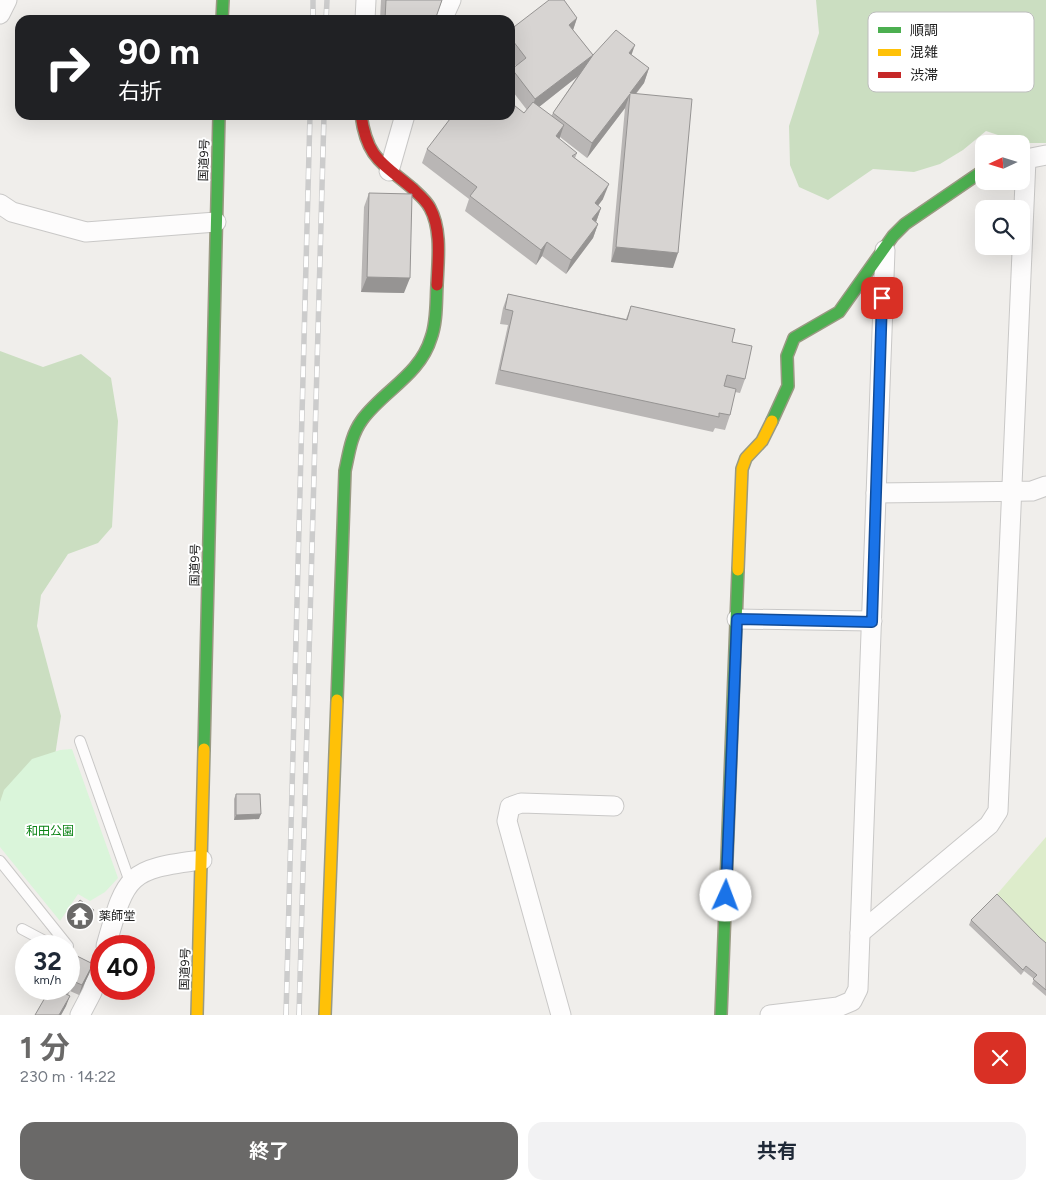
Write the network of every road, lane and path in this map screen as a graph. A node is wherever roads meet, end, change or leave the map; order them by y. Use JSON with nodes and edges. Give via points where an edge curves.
{"nodes":[{"id":1,"x":7,"y":0,"type":"edge"},
{"id":2,"x":223,"y":0,"type":"edge"},
{"id":3,"x":366,"y":0,"type":"edge"},
{"id":4,"x":451,"y":0,"type":"edge"},
{"id":5,"x":0,"y":14,"type":"edge"},
{"id":6,"x":222,"y":15,"type":"edge"},
{"id":7,"x":366,"y":15,"type":"edge"},
{"id":8,"x":444,"y":15,"type":"edge"},
{"id":9,"x":219,"y":120,"type":"edge"},
{"id":10,"x":361,"y":120,"type":"edge"},
{"id":11,"x":403,"y":120,"type":"edge"},
{"id":12,"x":1046,"y":155,"type":"edge"},
{"id":13,"x":1030,"y":158,"type":"edge"},
{"id":14,"x":388,"y":171,"type":"junction"},
{"id":15,"x":975,"y":176,"type":"edge"},
{"id":16,"x":1023,"y":190,"type":"edge"},
{"id":17,"x":0,"y":204,"type":"edge"},
{"id":18,"x":216,"y":222,"type":"junction"},
{"id":19,"x":885,"y":250,"type":"junction"},
{"id":20,"x":1046,"y":486,"type":"edge"},
{"id":21,"x":1012,"y":492,"type":"junction"},
{"id":22,"x":876,"y":494,"type":"junction"},
{"id":23,"x":737,"y":619,"type":"junction"},
{"id":24,"x":872,"y":622,"type":"junction"},
{"id":25,"x":80,"y":741,"type":"dead end"},
{"id":26,"x":614,"y":806,"type":"dead end"},
{"id":27,"x":202,"y":860,"type":"junction"},
{"id":28,"x":0,"y":861,"type":"edge"},
{"id":29,"x":130,"y":882,"type":"junction"},
{"id":30,"x":22,"y":929,"type":"dead end"},
{"id":31,"x":860,"y":932,"type":"junction"},
{"id":32,"x":33,"y":935,"type":"edge"},
{"id":33,"x":59,"y":935,"type":"edge"},
{"id":34,"x":109,"y":935,"type":"edge"},
{"id":35,"x":90,"y":996,"type":"edge"},
{"id":36,"x":80,"y":1015,"type":"edge"},
{"id":37,"x":198,"y":1015,"type":"edge"},
{"id":38,"x":325,"y":1015,"type":"edge"},
{"id":39,"x":561,"y":1015,"type":"edge"},
{"id":40,"x":721,"y":1015,"type":"edge"},
{"id":41,"x":770,"y":1015,"type":"edge"}],
"edges":[{"from":1,"to":5,"type":"street"},
{"from":2,"to":6,"type":"main road"},
{"from":3,"to":7,"type":"street"},
{"from":4,"to":8,"type":"street"},
{"from":9,"to":18,"type":"main road","name":"国道9号"},
{"from":10,"to":14,"type":"main road","via":[[368,148]]},
{"from":11,"to":14,"type":"street"},
{"from":12,"to":13,"type":"street"},
{"from":14,"to":38,"type":"main road","via":[[419,195],[436,223],[435,319],[432,337],[415,368],[366,415],[356,430],[345,471]]},
{"from":15,"to":19,"type":"main road","via":[[905,224]]},
{"from":16,"to":21,"type":"street"},
{"from":17,"to":18,"type":"street","via":[[12,212],[86,232]]},
{"from":18,"to":27,"type":"main road","name":"国道9号"},
{"from":19,"to":22,"type":"street"},
{"from":19,"to":23,"type":"main road","via":[[839,312],[794,338],[789,347],[788,386],[762,441],[746,458],[742,469]]},
{"from":20,"to":21,"type":"street","via":[[1032,492]]},
{"from":21,"to":22,"type":"street"},
{"from":21,"to":31,"type":"street","via":[[998,811],[989,826]]},
{"from":22,"to":24,"type":"street"},
{"from":23,"to":24,"type":"street"},
{"from":23,"to":40,"type":"main road"},
{"from":24,"to":31,"type":"street"},
{"from":25,"to":29,"type":"lane"},
{"from":26,"to":39,"type":"street","via":[[515,804],[507,813]]},
{"from":27,"to":29,"type":"street","via":[[155,868]]},
{"from":27,"to":37,"type":"main road","name":"国道9号"},
{"from":28,"to":33,"type":"lane"},
{"from":29,"to":34,"type":"street","via":[[120,897]]},
{"from":30,"to":32,"type":"lane"},
{"from":31,"to":41,"type":"street","via":[[858,989],[852,1001],[838,1007]]},
{"from":35,"to":36,"type":"street"}]}
